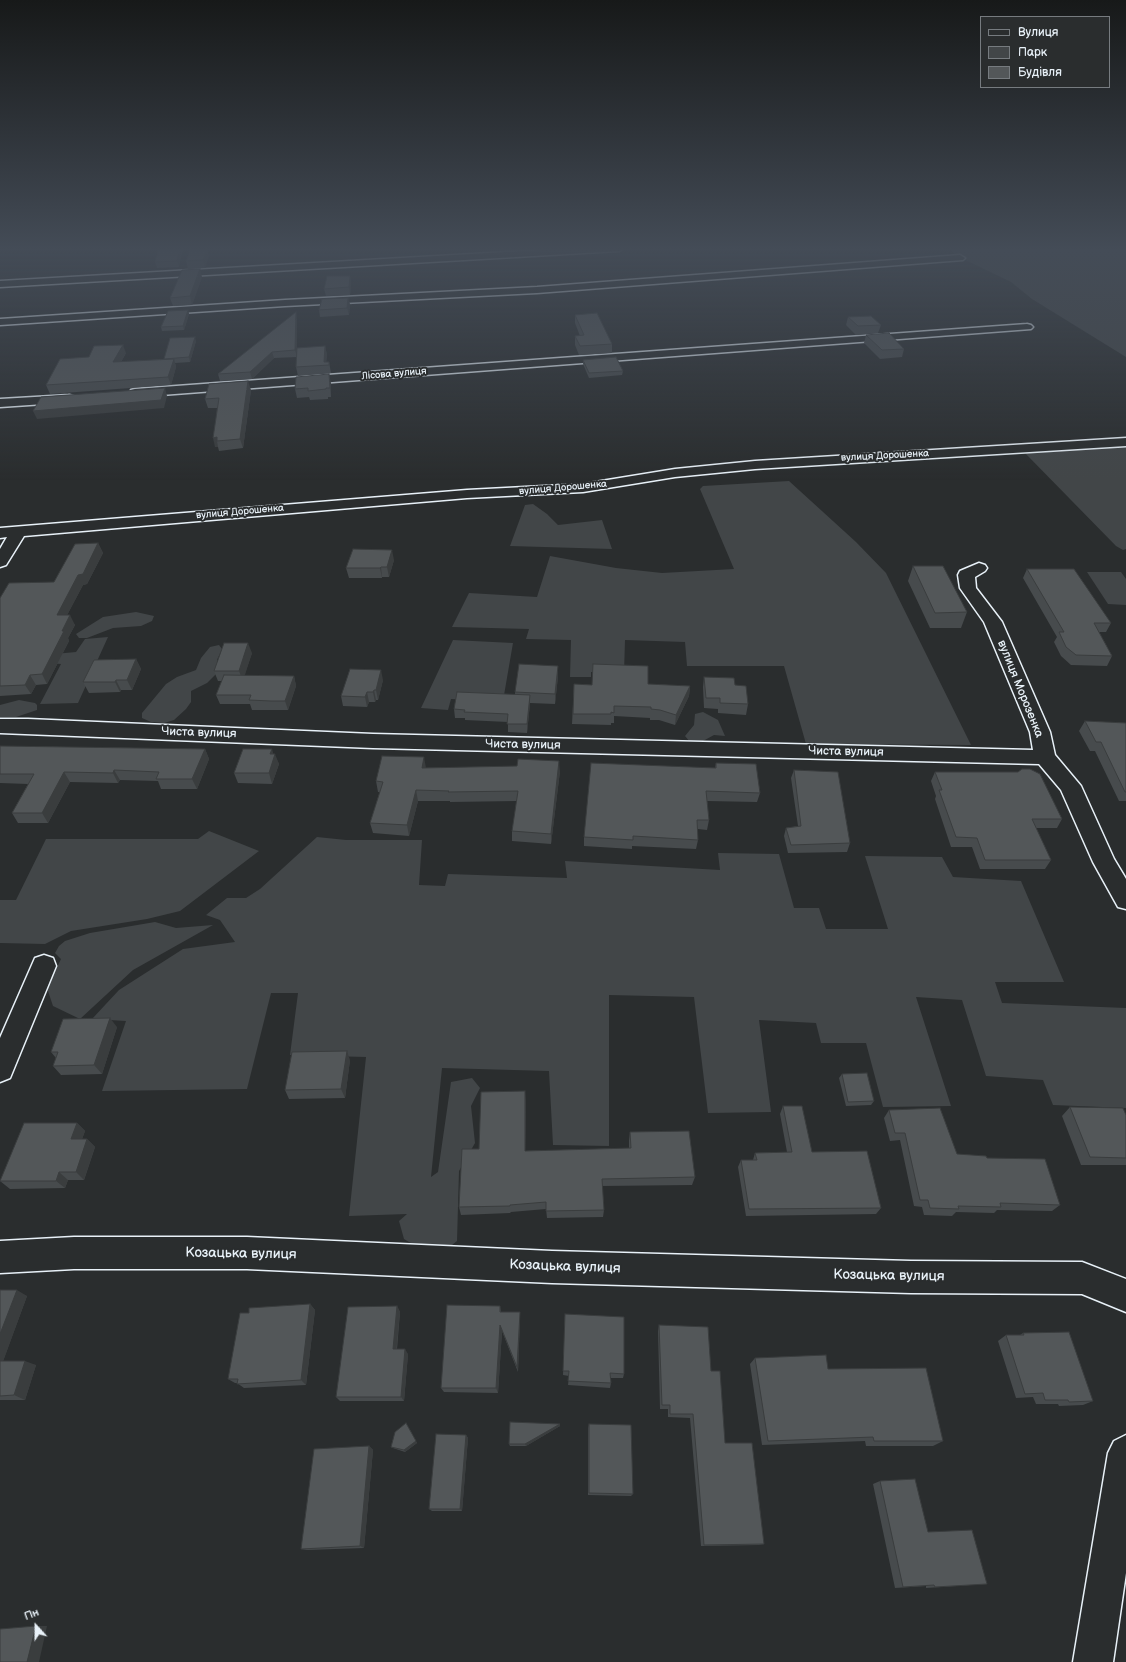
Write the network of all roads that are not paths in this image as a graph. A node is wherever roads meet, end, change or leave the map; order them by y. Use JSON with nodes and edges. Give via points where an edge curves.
{"nodes":[{"id":1,"x":1028,"y":327,"type":"dead end"},
{"id":2,"x":122,"y":394,"type":"edge"},
{"id":3,"x":84,"y":397,"type":"edge"},
{"id":4,"x":0,"y":403,"type":"edge"},
{"id":5,"x":1126,"y":442,"type":"edge"},
{"id":6,"x":19,"y":531,"type":"junction"},
{"id":7,"x":0,"y":533,"type":"edge"},
{"id":8,"x":0,"y":562,"type":"edge"},
{"id":9,"x":979,"y":568,"type":"dead end"},
{"id":10,"x":0,"y":726,"type":"edge"},
{"id":11,"x":1045,"y":756,"type":"junction"},
{"id":12,"x":1126,"y":900,"type":"edge"},
{"id":13,"x":44,"y":966,"type":"dead end"},
{"id":14,"x":0,"y":1069,"type":"edge"},
{"id":15,"x":0,"y":1257,"type":"edge"},
{"id":16,"x":1126,"y":1296,"type":"edge"},
{"id":17,"x":1126,"y":1453,"type":"edge"},
{"id":18,"x":1093,"y":1662,"type":"edge"}],
"edges":[{"from":1,"to":2,"type":"street","name":"Лісова вулиця"},
{"from":3,"to":4,"type":"street"},
{"from":5,"to":6,"type":"street","name":"вулиця Дорошенка","via":[[762,464],[583,488],[467,494]]},
{"from":6,"to":7,"type":"street","name":"вулиця Дорошенка"},
{"from":6,"to":8,"type":"street"},
{"from":9,"to":11,"type":"street","name":"вулиця Морозенка","via":[[966,575],[968,588],[993,622],[1040,732]]},
{"from":10,"to":11,"type":"street","name":"Чиста вулиця","via":[[374,741]]},
{"from":11,"to":12,"type":"street","name":"вулиця Морозенка","via":[[1070,786],[1104,862]]},
{"from":13,"to":14,"type":"street"},
{"from":15,"to":16,"type":"street","name":"Козацька вулиця","via":[[74,1253],[247,1253],[552,1267],[911,1277],[1082,1278]]},
{"from":17,"to":18,"type":"street"}]}
